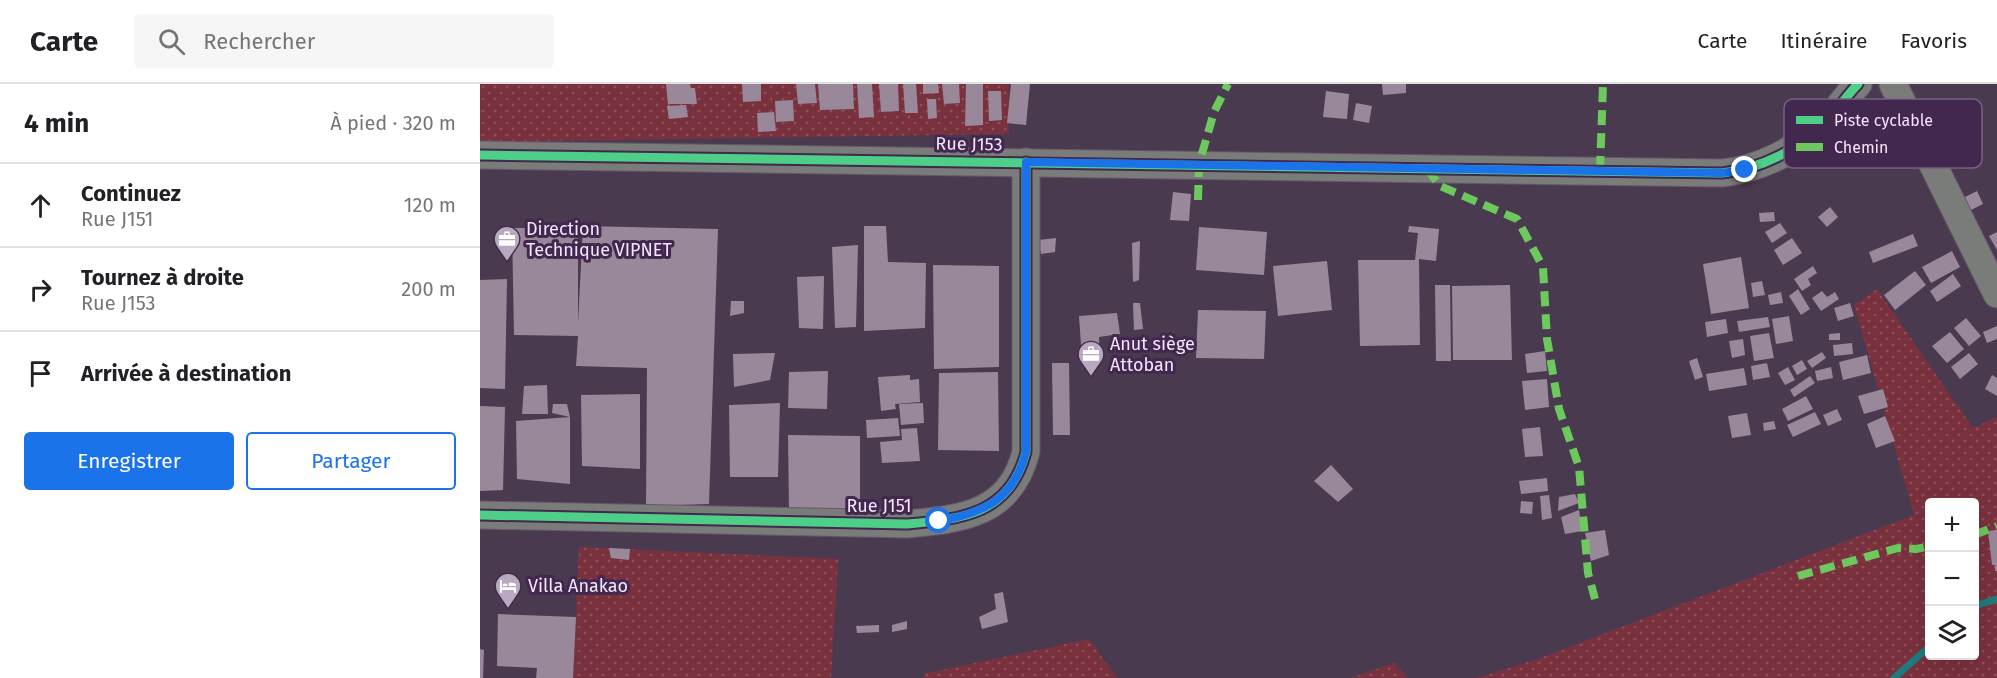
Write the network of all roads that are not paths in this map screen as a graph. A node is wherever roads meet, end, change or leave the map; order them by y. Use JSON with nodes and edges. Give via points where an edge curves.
{"nodes":[{"id":1,"x":1858,"y":84,"type":"edge"},
{"id":2,"x":1893,"y":84,"type":"edge"},
{"id":3,"x":1845,"y":99,"type":"edge"},
{"id":4,"x":1900,"y":99,"type":"edge"},
{"id":5,"x":1784,"y":153,"type":"edge"},
{"id":6,"x":480,"y":155,"type":"edge"},
{"id":7,"x":1026,"y":162,"type":"junction"},
{"id":8,"x":1935,"y":168,"type":"edge"},
{"id":9,"x":1997,"y":294,"type":"edge"},
{"id":10,"x":480,"y":515,"type":"edge"}],
"edges":[{"from":1,"to":3,"type":"street","name":"Rue J153"},
{"from":2,"to":4,"type":"street"},
{"from":5,"to":7,"type":"street","name":"Rue J153","via":[[1745,170],[1722,173]]},
{"from":6,"to":7,"type":"street","name":"Rue J153"},
{"from":7,"to":10,"type":"street","name":"Rue J151","via":[[1026,452],[1020,474],[1006,493],[986,508],[962,517],[907,524]]},
{"from":8,"to":9,"type":"street"}]}
